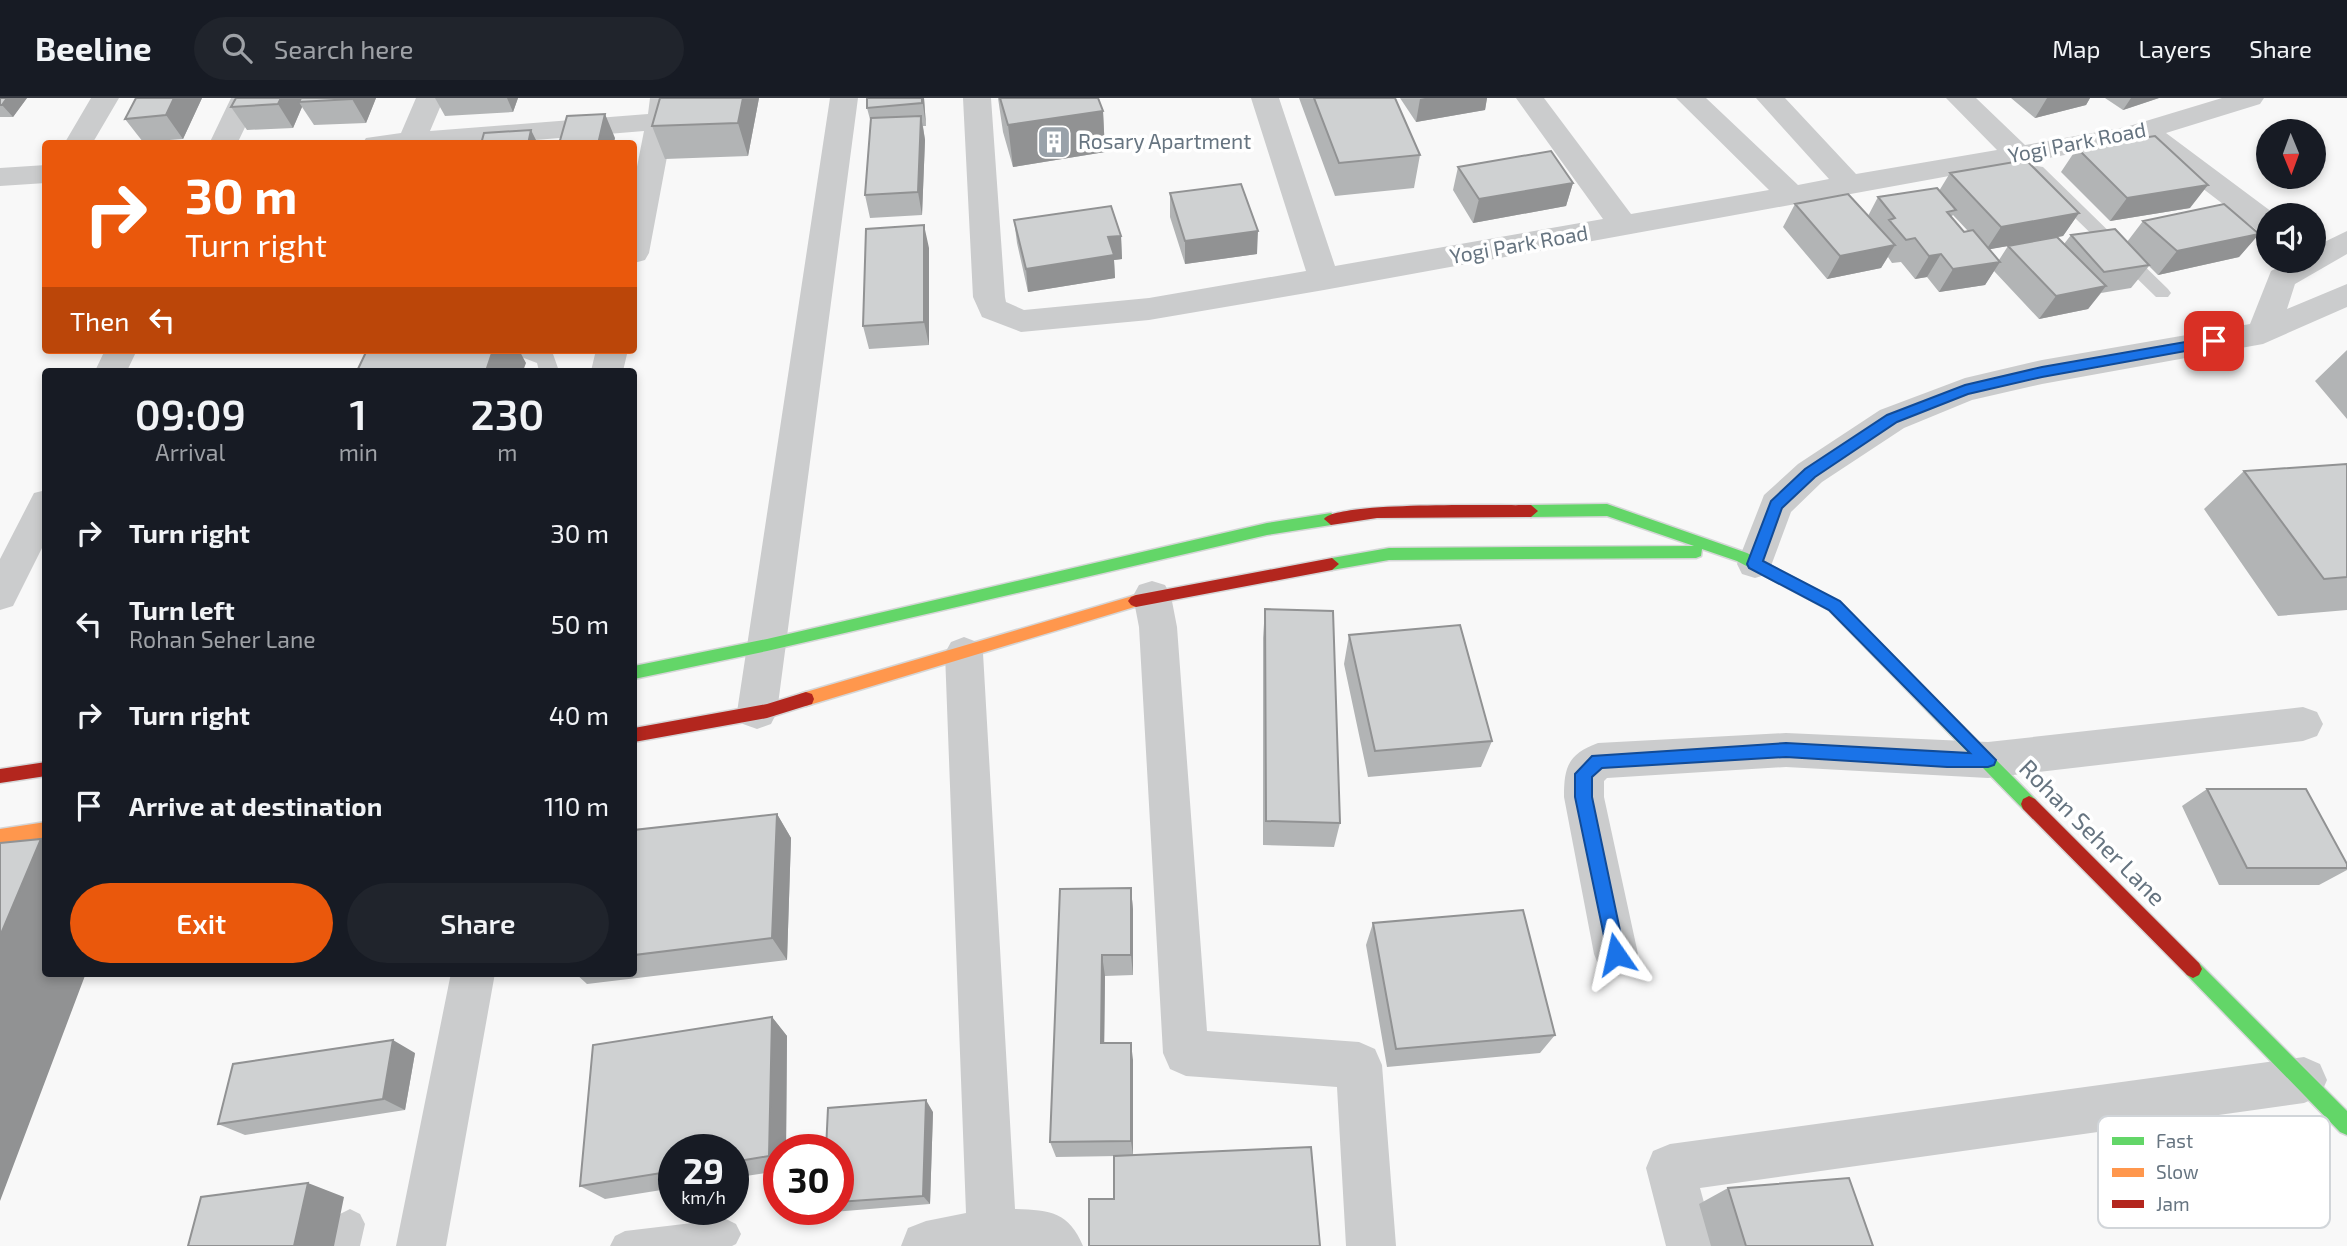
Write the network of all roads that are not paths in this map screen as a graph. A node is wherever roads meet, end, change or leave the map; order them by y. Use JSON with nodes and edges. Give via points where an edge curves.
{"nodes":[{"id":1,"x":105,"y":98,"type":"edge"},
{"id":2,"x":245,"y":98,"type":"edge"},
{"id":3,"x":430,"y":98,"type":"edge"},
{"id":4,"x":844,"y":98,"type":"edge"},
{"id":5,"x":977,"y":98,"type":"edge"},
{"id":6,"x":1265,"y":98,"type":"edge"},
{"id":7,"x":1530,"y":98,"type":"edge"},
{"id":8,"x":1690,"y":98,"type":"edge"},
{"id":9,"x":1770,"y":98,"type":"edge"},
{"id":10,"x":1959,"y":98,"type":"edge"},
{"id":11,"x":2250,"y":98,"type":"edge"},
{"id":12,"x":662,"y":109,"type":"edge"},
{"id":13,"x":2145,"y":130,"type":"junction"},
{"id":14,"x":80,"y":140,"type":"edge"},
{"id":15,"x":225,"y":140,"type":"edge"},
{"id":16,"x":412,"y":140,"type":"edge"},
{"id":17,"x":420,"y":140,"type":"edge"},
{"id":18,"x":2019,"y":155,"type":"junction"},
{"id":19,"x":42,"y":174,"type":"edge"},
{"id":20,"x":0,"y":177,"type":"edge"},
{"id":21,"x":1849,"y":184,"type":"junction"},
{"id":22,"x":1791,"y":194,"type":"junction"},
{"id":23,"x":2256,"y":215,"type":"edge"},
{"id":24,"x":1624,"y":226,"type":"junction"},
{"id":25,"x":637,"y":238,"type":"edge"},
{"id":26,"x":2347,"y":241,"type":"edge"},
{"id":27,"x":2326,"y":253,"type":"edge"},
{"id":28,"x":2291,"y":273,"type":"edge"},
{"id":29,"x":1324,"y":280,"type":"junction"},
{"id":30,"x":2162,"y":293,"type":"dead end"},
{"id":31,"x":2347,"y":293,"type":"edge"},
{"id":32,"x":2263,"y":332,"type":"junction"},
{"id":33,"x":533,"y":354,"type":"edge"},
{"id":34,"x":548,"y":368,"type":"edge"},
{"id":35,"x":42,"y":511,"type":"edge"},
{"id":36,"x":1719,"y":551,"type":"junction"},
{"id":37,"x":1755,"y":564,"type":"junction"},
{"id":38,"x":0,"y":595,"type":"edge"},
{"id":39,"x":1152,"y":596,"type":"junction"},
{"id":40,"x":767,"y":645,"type":"junction"},
{"id":41,"x":964,"y":653,"type":"junction"},
{"id":42,"x":637,"y":672,"type":"edge"},
{"id":43,"x":757,"y":712,"type":"junction"},
{"id":44,"x":2303,"y":724,"type":"dead end"},
{"id":45,"x":637,"y":734,"type":"edge"},
{"id":46,"x":1988,"y":760,"type":"junction"},
{"id":47,"x":42,"y":770,"type":"edge"},
{"id":48,"x":0,"y":776,"type":"edge"},
{"id":49,"x":42,"y":831,"type":"edge"},
{"id":50,"x":0,"y":837,"type":"edge"},
{"id":51,"x":1616,"y":954,"type":"dead end"},
{"id":52,"x":472,"y":977,"type":"edge"},
{"id":53,"x":2304,"y":1080,"type":"junction"},
{"id":54,"x":2347,"y":1125,"type":"edge"},
{"id":55,"x":992,"y":1233,"type":"junction"},
{"id":56,"x":726,"y":1234,"type":"dead end"},
{"id":57,"x":421,"y":1246,"type":"edge"},
{"id":58,"x":625,"y":1246,"type":"edge"},
{"id":59,"x":926,"y":1246,"type":"edge"},
{"id":60,"x":1058,"y":1246,"type":"edge"},
{"id":61,"x":1371,"y":1246,"type":"edge"},
{"id":62,"x":1691,"y":1246,"type":"edge"}],
"edges":[{"from":1,"to":14,"type":"street"},
{"from":2,"to":15,"type":"street"},
{"from":3,"to":16,"type":"street"},
{"from":4,"to":40,"type":"street"},
{"from":5,"to":29,"type":"street","name":"Yogi Park Road","via":[[989,297],[993,309],[1005,316],[1021,321],[1149,309]]},
{"from":6,"to":29,"type":"street"},
{"from":7,"to":24,"type":"street"},
{"from":8,"to":22,"type":"street"},
{"from":9,"to":21,"type":"street"},
{"from":10,"to":18,"type":"street"},
{"from":11,"to":13,"type":"street","name":"Yogi Park Road"},
{"from":12,"to":17,"type":"street"},
{"from":12,"to":25,"type":"street"},
{"from":13,"to":18,"type":"street","name":"Yogi Park Road"},
{"from":13,"to":23,"type":"street"},
{"from":18,"to":21,"type":"street","name":"Yogi Park Road"},
{"from":18,"to":30,"type":"lane"},
{"from":19,"to":20,"type":"street"},
{"from":21,"to":22,"type":"street","name":"Yogi Park Road"},
{"from":22,"to":24,"type":"street","name":"Yogi Park Road"},
{"from":24,"to":29,"type":"street","name":"Yogi Park Road"},
{"from":26,"to":27,"type":"street"},
{"from":28,"to":32,"type":"street","via":[[2282,278]]},
{"from":31,"to":32,"type":"street"},
{"from":32,"to":37,"type":"street","via":[[1965,390],[1892,419],[1810,473],[1776,505]]},
{"from":33,"to":34,"type":"lane","via":[[546,359]]},
{"from":35,"to":38,"type":"street"},
{"from":36,"to":37,"type":"street","name":"Rohan Seher Lane"},
{"from":36,"to":39,"type":"street","via":[[1389,554]]},
{"from":36,"to":40,"type":"street","name":"Rohan Seher Lane","via":[[1607,510],[1377,512],[1268,529]]},
{"from":37,"to":46,"type":"street","name":"Rohan Seher Lane","via":[[1835,606]]},
{"from":39,"to":41,"type":"street"},
{"from":39,"to":61,"type":"street","via":[[1158,627],[1186,1053],[1359,1065]]},
{"from":40,"to":42,"type":"street","name":"Rohan Seher Lane"},
{"from":40,"to":43,"type":"street"},
{"from":41,"to":43,"type":"street"},
{"from":41,"to":55,"type":"street"},
{"from":43,"to":45,"type":"street"},
{"from":44,"to":46,"type":"street"},
{"from":46,"to":51,"type":"street","via":[[1786,750],[1598,761],[1584,774],[1584,797]]},
{"from":46,"to":53,"type":"street","name":"Rohan Seher Lane"},
{"from":47,"to":48,"type":"street"},
{"from":49,"to":50,"type":"street"},
{"from":52,"to":57,"type":"street"},
{"from":53,"to":54,"type":"street","name":"Rohan Seher Lane"},
{"from":53,"to":62,"type":"street","via":[[1670,1168]]},
{"from":55,"to":59,"type":"street"},
{"from":55,"to":60,"type":"street","via":[[1045,1235]]},
{"from":56,"to":58,"type":"lane"}]}
